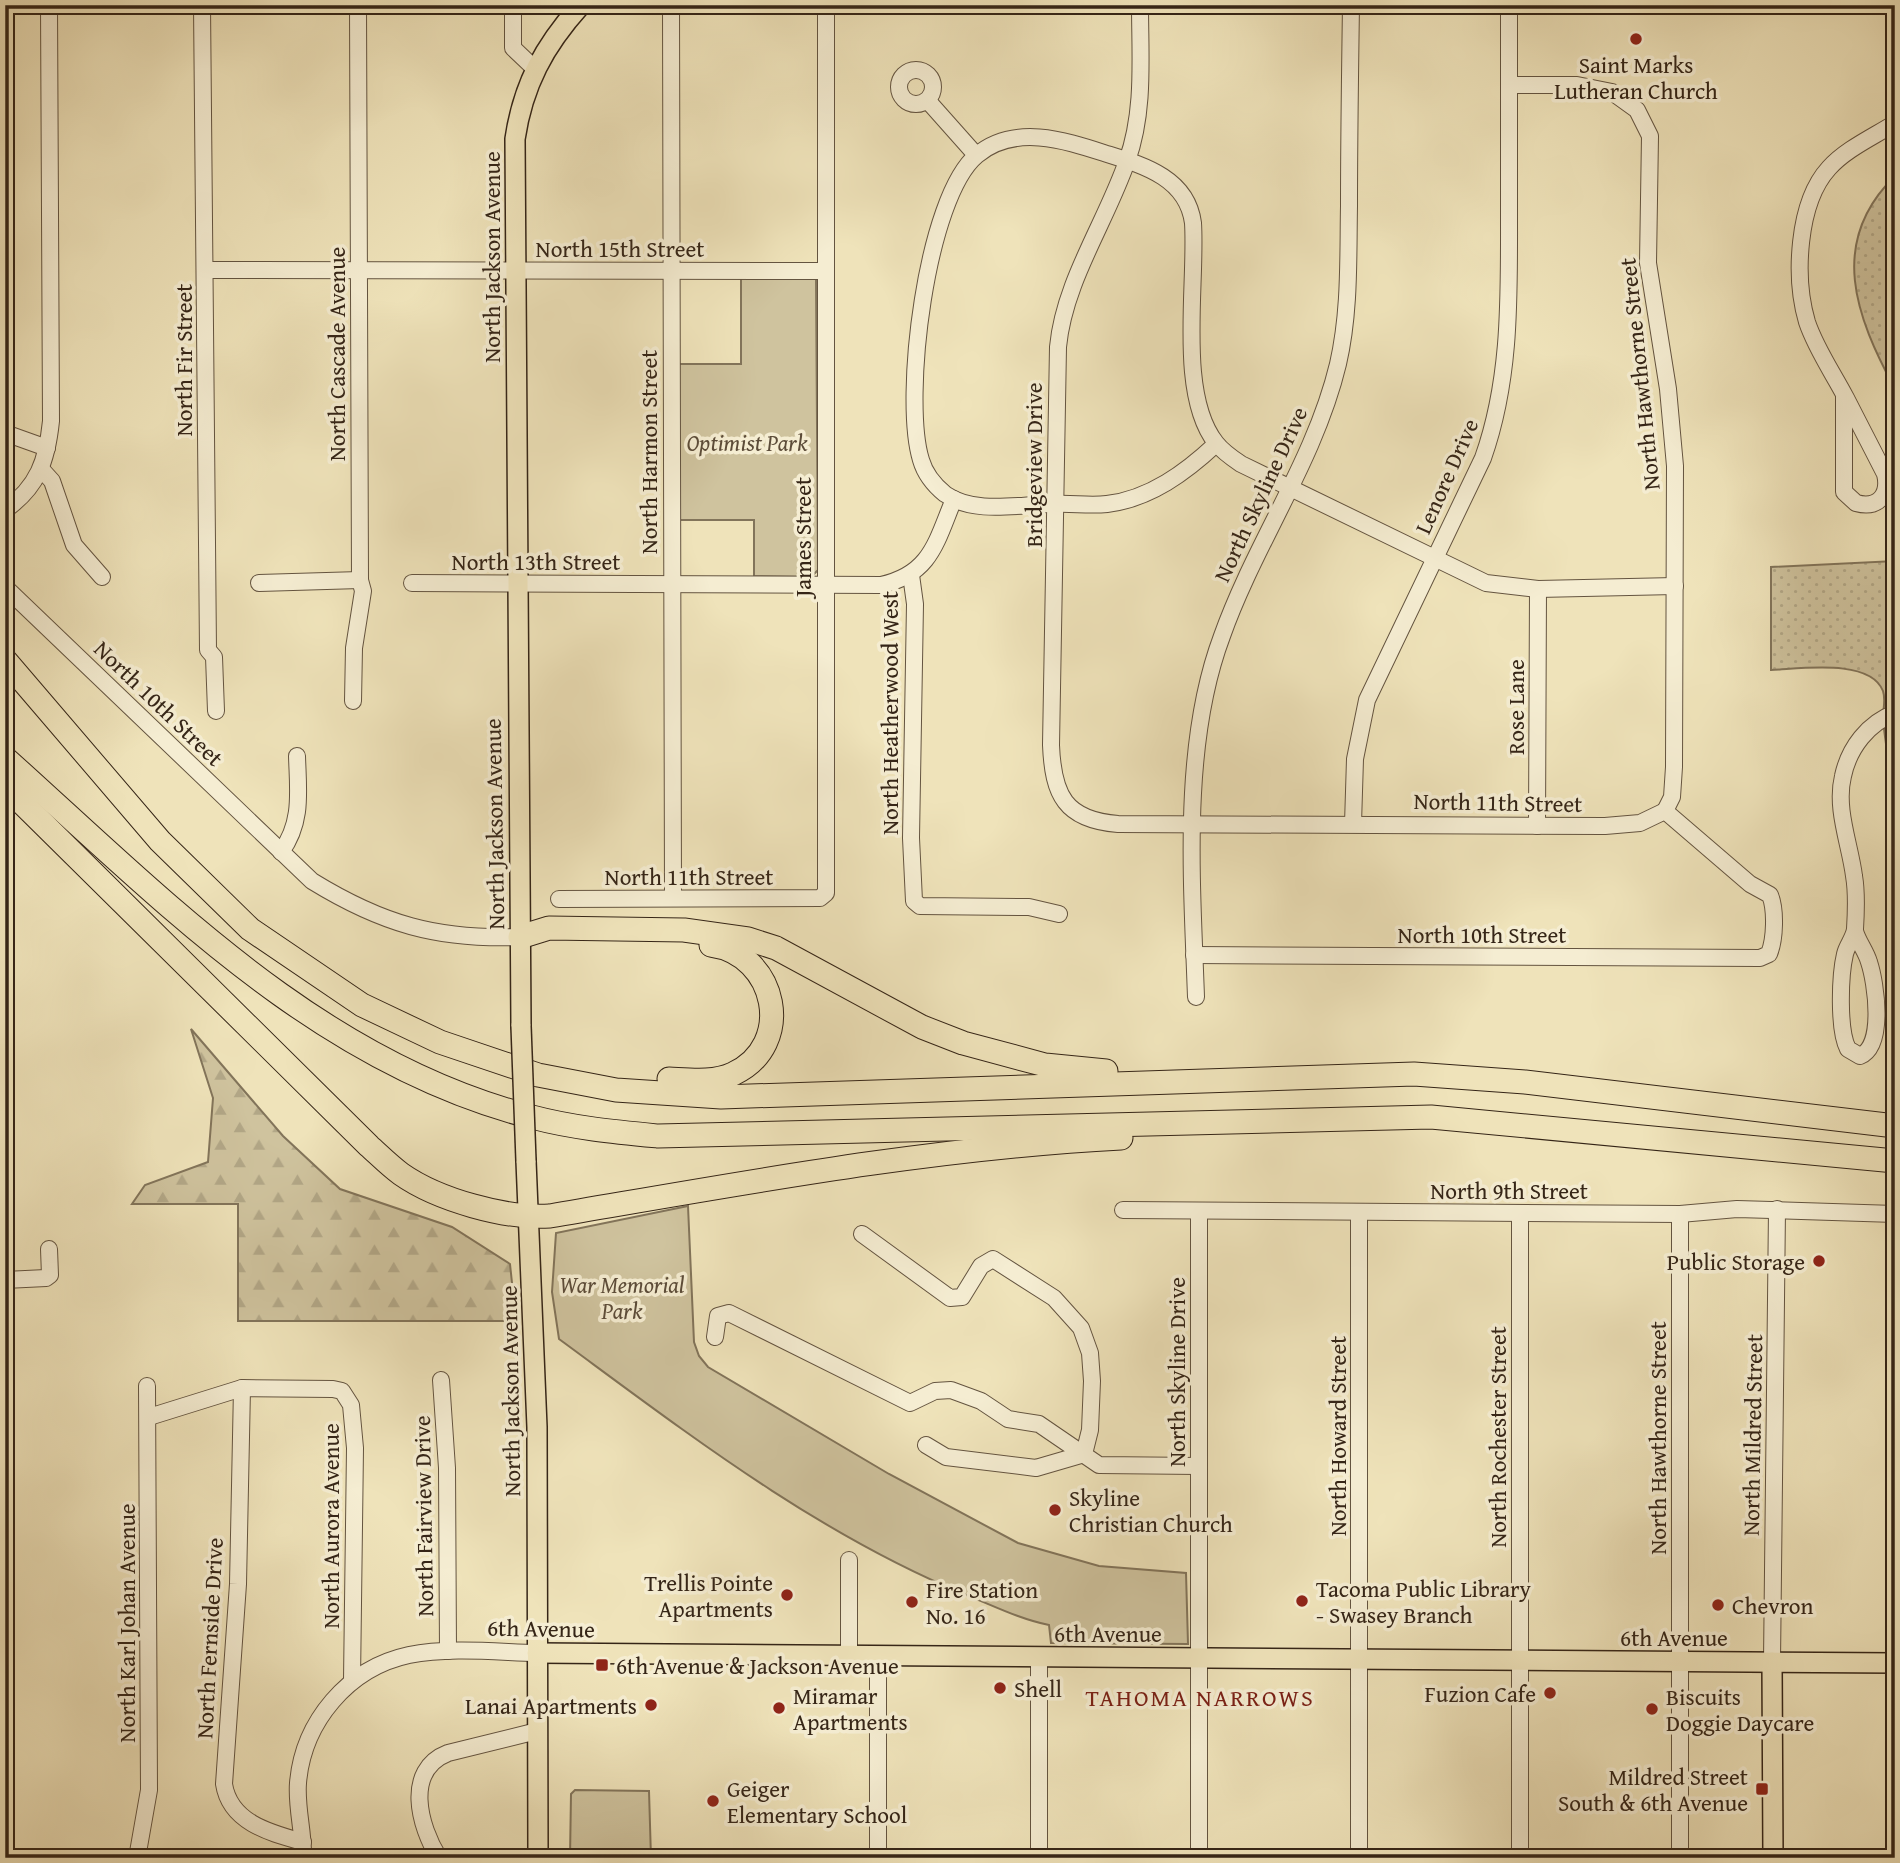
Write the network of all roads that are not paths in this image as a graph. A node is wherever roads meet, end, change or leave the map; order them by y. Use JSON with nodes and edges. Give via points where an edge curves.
{"nodes":[{"id":1,"x":49,"y":5,"type":"edge"},
{"id":2,"x":202,"y":5,"type":"edge"},
{"id":3,"x":358,"y":5,"type":"edge"},
{"id":4,"x":513,"y":5,"type":"edge"},
{"id":5,"x":581,"y":5,"type":"edge"},
{"id":6,"x":671,"y":5,"type":"edge"},
{"id":7,"x":826,"y":5,"type":"edge"},
{"id":8,"x":1140,"y":5,"type":"edge"},
{"id":9,"x":1351,"y":5,"type":"edge"},
{"id":10,"x":1509,"y":5,"type":"edge"},
{"id":11,"x":534,"y":68,"type":"junction"},
{"id":12,"x":1509,"y":85,"type":"junction"},
{"id":13,"x":928,"y":101,"type":"dead end"},
{"id":14,"x":1895,"y":123,"type":"edge"},
{"id":15,"x":976,"y":155,"type":"junction"},
{"id":16,"x":1127,"y":160,"type":"junction"},
{"id":17,"x":205,"y":270,"type":"junction"},
{"id":18,"x":358,"y":271,"type":"junction"},
{"id":19,"x":515,"y":271,"type":"junction"},
{"id":20,"x":671,"y":271,"type":"junction"},
{"id":21,"x":824,"y":271,"type":"junction"},
{"id":22,"x":1844,"y":396,"type":"junction"},
{"id":23,"x":5,"y":433,"type":"edge"},
{"id":24,"x":1216,"y":444,"type":"junction"},
{"id":25,"x":47,"y":448,"type":"junction"},
{"id":26,"x":42,"y":470,"type":"junction"},
{"id":27,"x":1289,"y":488,"type":"junction"},
{"id":28,"x":954,"y":499,"type":"junction"},
{"id":29,"x":1056,"y":504,"type":"junction"},
{"id":30,"x":5,"y":510,"type":"edge"},
{"id":31,"x":1434,"y":559,"type":"junction"},
{"id":32,"x":911,"y":575,"type":"junction"},
{"id":33,"x":102,"y":577,"type":"dead end"},
{"id":34,"x":360,"y":580,"type":"junction"},
{"id":35,"x":259,"y":583,"type":"dead end"},
{"id":36,"x":412,"y":583,"type":"dead end"},
{"id":37,"x":516,"y":583,"type":"junction"},
{"id":38,"x":671,"y":584,"type":"junction"},
{"id":39,"x":825,"y":586,"type":"junction"},
{"id":40,"x":1675,"y":586,"type":"junction"},
{"id":41,"x":5,"y":587,"type":"edge"},
{"id":42,"x":1538,"y":589,"type":"junction"},
{"id":43,"x":5,"y":660,"type":"edge"},
{"id":44,"x":353,"y":701,"type":"dead end"},
{"id":45,"x":216,"y":711,"type":"dead end"},
{"id":46,"x":1895,"y":713,"type":"edge"},
{"id":47,"x":297,"y":756,"type":"dead end"},
{"id":48,"x":5,"y":758,"type":"edge"},
{"id":49,"x":5,"y":786,"type":"edge"},
{"id":50,"x":1665,"y":811,"type":"junction"},
{"id":51,"x":1194,"y":822,"type":"junction"},
{"id":52,"x":1353,"y":824,"type":"junction"},
{"id":53,"x":1537,"y":826,"type":"junction"},
{"id":54,"x":281,"y":852,"type":"junction"},
{"id":55,"x":673,"y":898,"type":"junction"},
{"id":56,"x":820,"y":898,"type":"joint"},
{"id":57,"x":559,"y":899,"type":"dead end"},
{"id":58,"x":1059,"y":914,"type":"dead end"},
{"id":59,"x":1855,"y":931,"type":"junction"},
{"id":60,"x":520,"y":937,"type":"junction"},
{"id":61,"x":1195,"y":955,"type":"junction"},
{"id":62,"x":1196,"y":997,"type":"dead end"},
{"id":63,"x":440,"y":1042,"type":"junction"},
{"id":64,"x":1242,"y":1079,"type":"junction"},
{"id":65,"x":1895,"y":1126,"type":"edge"},
{"id":66,"x":1573,"y":1130,"type":"junction"},
{"id":67,"x":1895,"y":1161,"type":"edge"},
{"id":68,"x":1777,"y":1209,"type":"junction"},
{"id":69,"x":1123,"y":1210,"type":"dead end"},
{"id":70,"x":1199,"y":1212,"type":"junction"},
{"id":71,"x":1359,"y":1212,"type":"junction"},
{"id":72,"x":1520,"y":1213,"type":"junction"},
{"id":73,"x":1680,"y":1214,"type":"junction"},
{"id":74,"x":1895,"y":1214,"type":"edge"},
{"id":75,"x":530,"y":1218,"type":"junction"},
{"id":76,"x":862,"y":1234,"type":"dead end"},
{"id":77,"x":49,"y":1250,"type":"dead end"},
{"id":78,"x":5,"y":1280,"type":"edge"},
{"id":79,"x":715,"y":1337,"type":"dead end"},
{"id":80,"x":441,"y":1380,"type":"dead end"},
{"id":81,"x":147,"y":1386,"type":"dead end"},
{"id":82,"x":242,"y":1388,"type":"junction"},
{"id":83,"x":149,"y":1417,"type":"junction"},
{"id":84,"x":926,"y":1445,"type":"dead end"},
{"id":85,"x":1084,"y":1454,"type":"junction"},
{"id":86,"x":1199,"y":1466,"type":"junction"},
{"id":87,"x":849,"y":1560,"type":"dead end"},
{"id":88,"x":447,"y":1651,"type":"junction"},
{"id":89,"x":537,"y":1653,"type":"junction"},
{"id":90,"x":849,"y":1655,"type":"junction"},
{"id":91,"x":878,"y":1656,"type":"junction"},
{"id":92,"x":1039,"y":1657,"type":"junction"},
{"id":93,"x":1199,"y":1658,"type":"junction"},
{"id":94,"x":1359,"y":1659,"type":"junction"},
{"id":95,"x":1520,"y":1660,"type":"junction"},
{"id":96,"x":1680,"y":1662,"type":"junction"},
{"id":97,"x":1772,"y":1662,"type":"junction"},
{"id":98,"x":1895,"y":1663,"type":"edge"},
{"id":99,"x":352,"y":1681,"type":"junction"},
{"id":100,"x":537,"y":1731,"type":"junction"},
{"id":101,"x":303,"y":1850,"type":"edge"},
{"id":102,"x":137,"y":1858,"type":"edge"},
{"id":103,"x":439,"y":1858,"type":"edge"},
{"id":104,"x":538,"y":1858,"type":"edge"},
{"id":105,"x":878,"y":1858,"type":"edge"},
{"id":106,"x":1039,"y":1858,"type":"edge"},
{"id":107,"x":1199,"y":1858,"type":"edge"},
{"id":108,"x":1359,"y":1858,"type":"edge"},
{"id":109,"x":1520,"y":1858,"type":"edge"},
{"id":110,"x":1680,"y":1858,"type":"edge"},
{"id":111,"x":1773,"y":1858,"type":"edge"}],
"edges":[{"from":1,"to":25,"type":"street","via":[[51,408]]},
{"from":2,"to":17,"type":"street","name":"North Fir Street"},
{"from":3,"to":18,"type":"street","name":"North Cascade Avenue"},
{"from":4,"to":11,"type":"street","via":[[513,48]]},
{"from":5,"to":11,"type":"main road","name":"North Jackson Avenue"},
{"from":6,"to":20,"type":"street","name":"North Harmon Street"},
{"from":7,"to":21,"type":"street","name":"James Street"},
{"from":8,"to":16,"type":"street","name":"Bridgeview Drive","via":[[1139,107]]},
{"from":9,"to":27,"type":"street","name":"North Skyline Drive","via":[[1345,318],[1323,412]]},
{"from":10,"to":12,"type":"street","name":"Lenore Drive"},
{"from":11,"to":19,"type":"main road","name":"North Jackson Avenue","via":[[515,139]]},
{"from":12,"to":31,"type":"street","name":"Lenore Drive","via":[[1509,312],[1503,383],[1483,458]]},
{"from":12,"to":40,"type":"street","name":"North Hawthorne Street","via":[[1592,86],[1629,102],[1647,127],[1651,147],[1648,263],[1675,466]]},
{"from":13,"to":15,"type":"street"},
{"from":14,"to":22,"type":"street","via":[[1829,168],[1817,183],[1802,229],[1805,311],[1812,335]]},
{"from":15,"to":16,"type":"street","via":[[998,143],[1032,137]]},
{"from":15,"to":28,"type":"street","via":[[953,192],[934,247],[917,341],[916,421],[921,460],[936,485]]},
{"from":16,"to":24,"type":"street","via":[[1170,180],[1191,210],[1195,393]]},
{"from":16,"to":29,"type":"street","name":"Bridgeview Drive","via":[[1060,328]]},
{"from":17,"to":18,"type":"street","name":"North 15th Street"},
{"from":17,"to":45,"type":"street","name":"North Fir Street","via":[[208,650],[214,657]]},
{"from":18,"to":19,"type":"street","name":"North 15th Street"},
{"from":18,"to":34,"type":"street","name":"North Cascade Avenue"},
{"from":19,"to":20,"type":"street","name":"North 15th Street"},
{"from":19,"to":37,"type":"main road","name":"North Jackson Avenue"},
{"from":20,"to":21,"type":"street","name":"North 15th Street"},
{"from":20,"to":38,"type":"street","name":"North Harmon Street"},
{"from":21,"to":39,"type":"street","name":"James Street"},
{"from":22,"to":22,"type":"street","via":[[1844,492],[1856,503],[1872,504],[1886,492],[1885,474]]},
{"from":23,"to":25,"type":"street"},
{"from":24,"to":27,"type":"street","via":[[1241,464]]},
{"from":24,"to":29,"type":"street","via":[[1174,478],[1135,498],[1109,504]]},
{"from":25,"to":26,"type":"street"},
{"from":26,"to":30,"type":"street","via":[[30,489]]},
{"from":26,"to":33,"type":"street","via":[[52,481],[74,545]]},
{"from":27,"to":31,"type":"street"},
{"from":27,"to":51,"type":"street","name":"North Skyline Drive","via":[[1241,588],[1211,667],[1196,746]]},
{"from":28,"to":29,"type":"street","via":[[982,506]]},
{"from":28,"to":32,"type":"street","name":"North Heatherwood West","via":[[933,551]]},
{"from":29,"to":51,"type":"street","name":"Bridgeview Drive","via":[[1051,735],[1058,793],[1079,815],[1102,823]]},
{"from":31,"to":42,"type":"street","via":[[1486,583]]},
{"from":31,"to":52,"type":"street","name":"Lenore Drive","via":[[1363,710],[1355,760]]},
{"from":32,"to":39,"type":"street","name":"North 13th Street","via":[[881,585]]},
{"from":32,"to":58,"type":"street","name":"North Heatherwood West","via":[[915,594],[914,901],[920,906],[1029,907]]},
{"from":34,"to":35,"type":"street"},
{"from":34,"to":44,"type":"street","name":"North Cascade Avenue","via":[[363,591],[354,648]]},
{"from":36,"to":37,"type":"street","name":"North 13th Street"},
{"from":37,"to":38,"type":"street","name":"North 13th Street"},
{"from":37,"to":60,"type":"main road","name":"North Jackson Avenue"},
{"from":38,"to":39,"type":"street","name":"North 13th Street"},
{"from":38,"to":55,"type":"street","name":"North Harmon Street"},
{"from":39,"to":56,"type":"street","name":"James Street","via":[[827,885]]},
{"from":40,"to":42,"type":"street"},
{"from":40,"to":50,"type":"street","name":"North Hawthorne Street","via":[[1674,767],[1672,797]]},
{"from":41,"to":54,"type":"street","name":"North 10th Street"},
{"from":42,"to":53,"type":"street","name":"Rose Lane"},
{"from":43,"to":63,"type":"highway","via":[[160,841],[250,929],[362,1005]]},
{"from":46,"to":59,"type":"street","via":[[1864,734],[1851,752],[1843,776],[1843,818],[1855,882]]},
{"from":47,"to":54,"type":"street","via":[[298,816],[293,836]]},
{"from":48,"to":66,"type":"highway","via":[[230,958],[305,1013],[366,1051],[428,1080],[532,1118],[658,1136],[1372,1116],[1483,1120]]},
{"from":49,"to":75,"type":"highway","via":[[401,1174],[428,1190]]},
{"from":50,"to":53,"type":"street","name":"North 11th Street","via":[[1630,824]]},
{"from":50,"to":61,"type":"street","name":"North 10th Street","via":[[1744,879],[1770,895],[1773,938],[1769,954],[1760,958]]},
{"from":51,"to":52,"type":"street","name":"North 11th Street"},
{"from":51,"to":61,"type":"street","name":"North Skyline Drive"},
{"from":52,"to":53,"type":"street","name":"North 11th Street"},
{"from":54,"to":60,"type":"street","name":"North 10th Street","via":[[312,881],[397,924],[454,936]]},
{"from":55,"to":56,"type":"street","name":"North 11th Street"},
{"from":55,"to":57,"type":"street","name":"North 11th Street"},
{"from":59,"to":59,"type":"street","via":[[1843,961],[1843,1015],[1846,1045],[1860,1056],[1874,1040],[1876,1010],[1871,966]]},
{"from":60,"to":63,"type":"highway","via":[[545,943],[695,942],[723,946],[745,956],[763,975],[772,1023],[758,1053],[735,1073],[717,1079],[606,1075]]},
{"from":60,"to":64,"type":"highway","via":[[549,928],[719,933],[776,948],[922,1027],[1003,1056],[1077,1069]]},
{"from":60,"to":75,"type":"main road","name":"North Jackson Avenue","bridge":true},
{"from":61,"to":62,"type":"street","name":"North Skyline Drive"},
{"from":63,"to":64,"type":"highway","via":[[538,1075],[616,1090],[721,1097]]},
{"from":64,"to":65,"type":"highway","via":[[1414,1074],[1525,1082]]},
{"from":66,"to":67,"type":"highway"},
{"from":66,"to":75,"type":"highway","via":[[1381,1124],[1055,1141],[912,1157]]},
{"from":68,"to":73,"type":"street","name":"North 9th Street"},
{"from":68,"to":74,"type":"street","name":"North 9th Street"},
{"from":68,"to":97,"type":"street","name":"North Mildred Street"},
{"from":69,"to":70,"type":"street","name":"North 9th Street"},
{"from":70,"to":71,"type":"street","name":"North 9th Street"},
{"from":70,"to":86,"type":"street","name":"North Skyline Drive"},
{"from":71,"to":72,"type":"street","name":"North 9th Street"},
{"from":71,"to":94,"type":"street","name":"North Howard Street"},
{"from":72,"to":73,"type":"street","name":"North 9th Street"},
{"from":72,"to":95,"type":"street","name":"North Rochester Street"},
{"from":73,"to":96,"type":"street","name":"North Hawthorne Street"},
{"from":75,"to":89,"type":"main road","name":"North Jackson Avenue","via":[[537,1427]]},
{"from":76,"to":85,"type":"street","via":[[950,1298],[962,1297],[981,1266],[993,1259],[1065,1307],[1081,1328],[1091,1361],[1090,1430]]},
{"from":77,"to":78,"type":"street","via":[[50,1275],[46,1278]]},
{"from":79,"to":85,"type":"street","via":[[718,1316],[729,1313],[910,1403],[938,1390],[962,1393],[1008,1419],[1039,1424]]},
{"from":80,"to":88,"type":"street","name":"North Fairview Drive","via":[[447,1468]]},
{"from":81,"to":83,"type":"street","name":"North Karl Johan Avenue"},
{"from":82,"to":83,"type":"street"},
{"from":82,"to":99,"type":"street","name":"North Aurora Avenue","via":[[342,1391],[353,1415]]},
{"from":82,"to":101,"type":"street","name":"North Fernside Drive","via":[[238,1584],[224,1784],[230,1803],[244,1818]]},
{"from":83,"to":102,"type":"street","name":"North Karl Johan Avenue","via":[[149,1790]]},
{"from":84,"to":85,"type":"street","via":[[946,1457],[1026,1468],[1048,1467]]},
{"from":85,"to":86,"type":"street","via":[[1099,1465]]},
{"from":86,"to":93,"type":"street","name":"North Skyline Drive"},
{"from":87,"to":90,"type":"street"},
{"from":88,"to":89,"type":"street","name":"6th Avenue"},
{"from":88,"to":99,"type":"street","name":"6th Avenue","via":[[390,1661]]},
{"from":89,"to":90,"type":"main road","name":"6th Avenue"},
{"from":89,"to":100,"type":"main road","name":"North Jackson Avenue"},
{"from":90,"to":91,"type":"main road","name":"6th Avenue"},
{"from":91,"to":92,"type":"main road","name":"6th Avenue"},
{"from":91,"to":105,"type":"street"},
{"from":92,"to":93,"type":"main road","name":"6th Avenue"},
{"from":92,"to":106,"type":"street"},
{"from":93,"to":94,"type":"main road","name":"6th Avenue"},
{"from":93,"to":107,"type":"street","name":"North Skyline Drive"},
{"from":94,"to":95,"type":"main road","name":"6th Avenue"},
{"from":94,"to":108,"type":"street","name":"North Howard Street"},
{"from":95,"to":96,"type":"main road","name":"6th Avenue"},
{"from":95,"to":109,"type":"street","name":"North Rochester Street"},
{"from":96,"to":97,"type":"main road","name":"6th Avenue"},
{"from":96,"to":110,"type":"street","name":"North Hawthorne Street"},
{"from":97,"to":98,"type":"main road","name":"6th Avenue"},
{"from":97,"to":111,"type":"main road"},
{"from":99,"to":101,"type":"street","name":"6th Avenue","via":[[322,1713],[306,1744],[298,1785]]},
{"from":100,"to":103,"type":"street","via":[[448,1753],[431,1762],[421,1781],[421,1804]]},
{"from":100,"to":104,"type":"main road","name":"North Jackson Avenue"}]}
